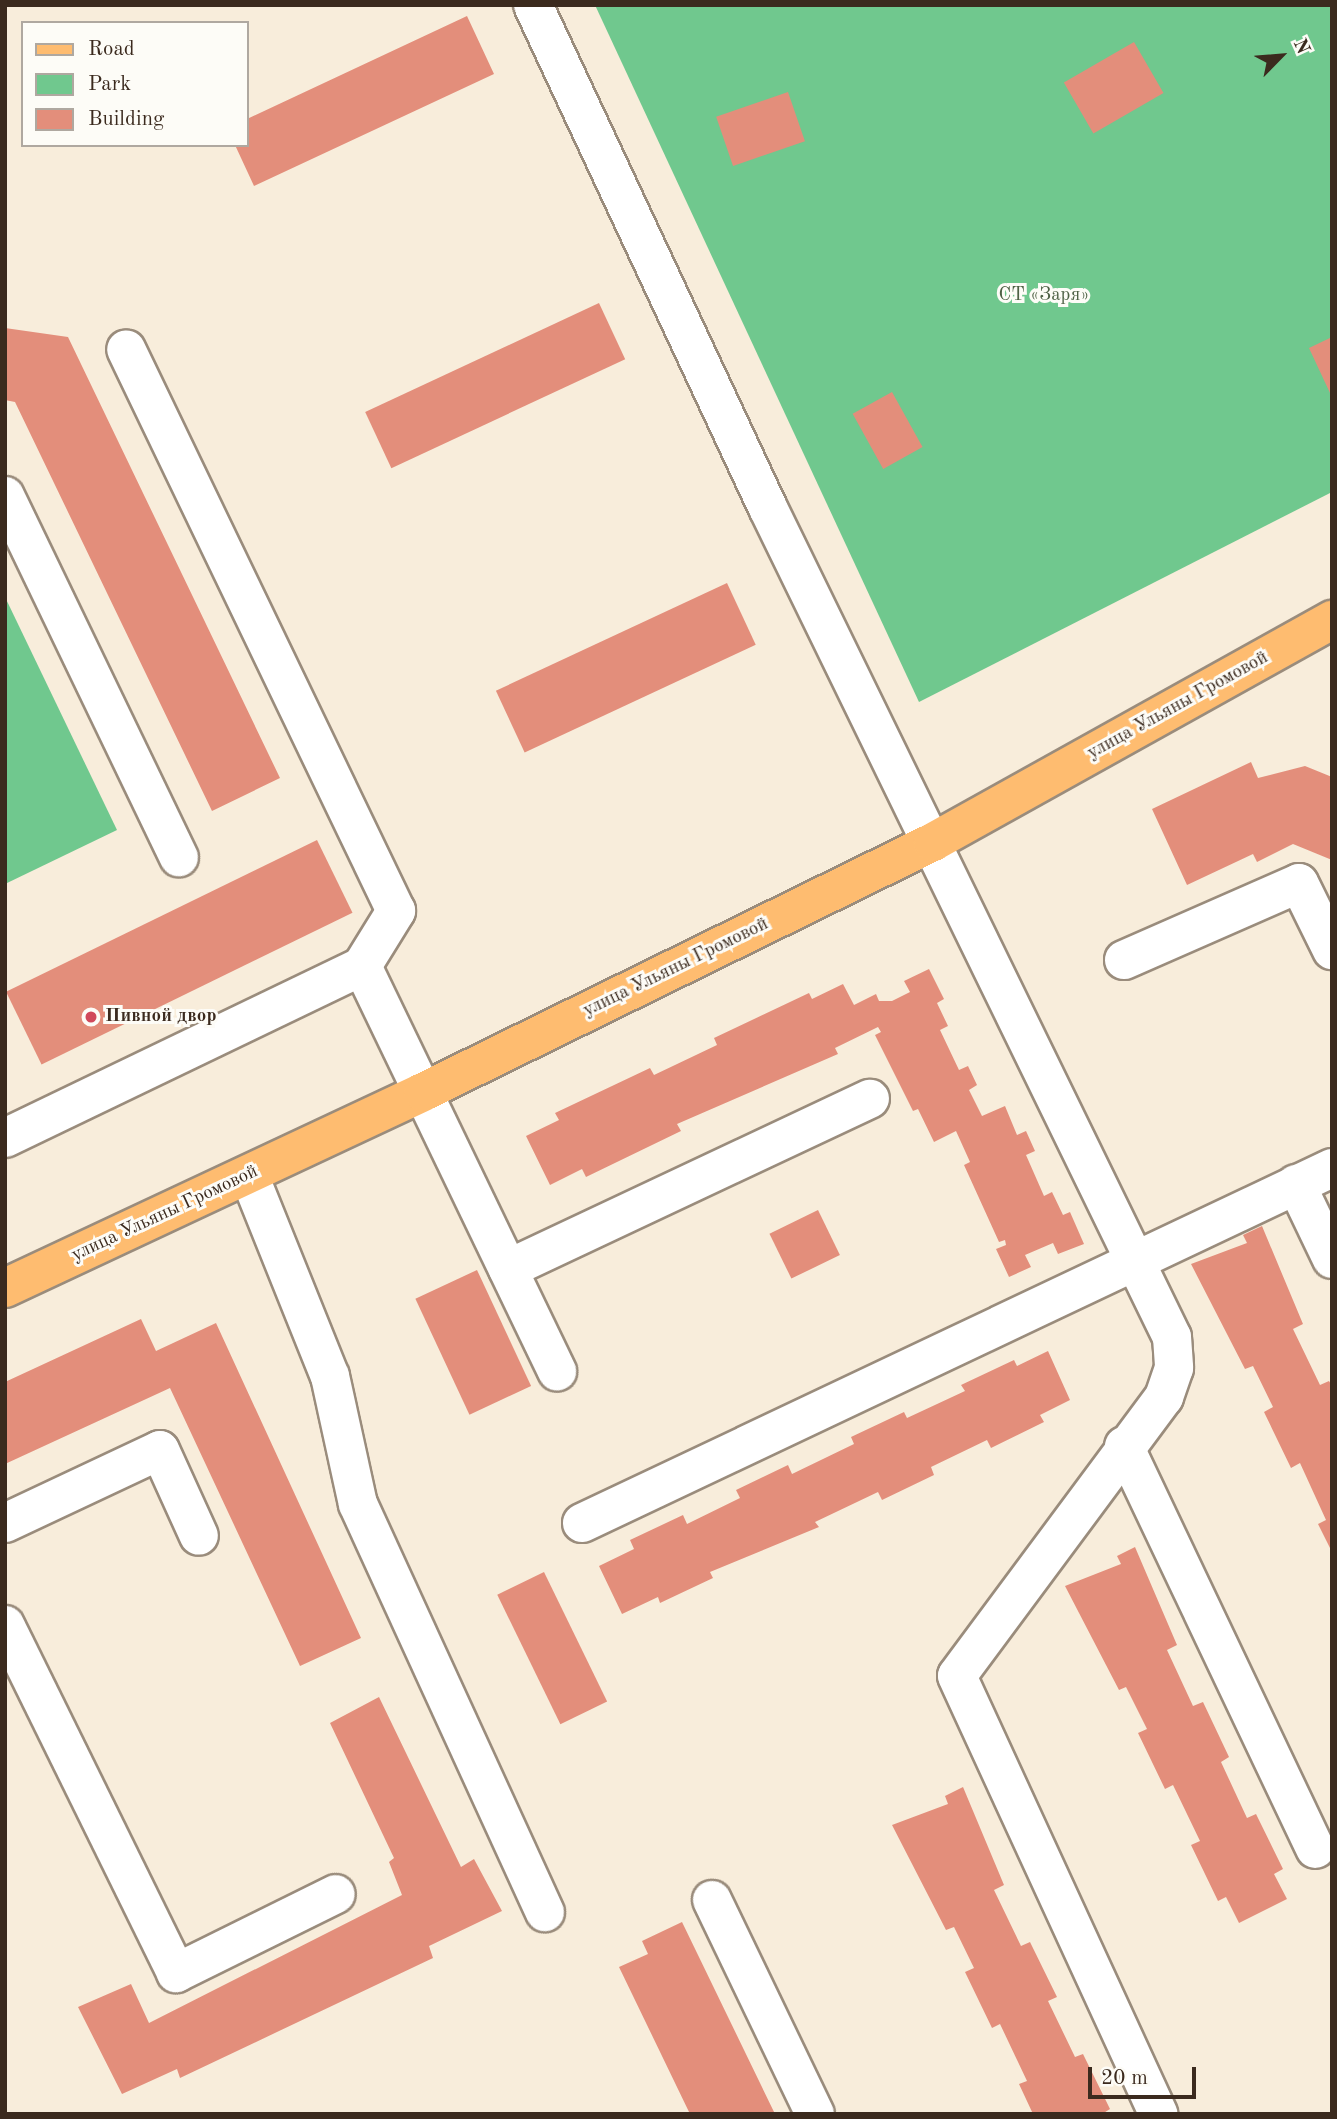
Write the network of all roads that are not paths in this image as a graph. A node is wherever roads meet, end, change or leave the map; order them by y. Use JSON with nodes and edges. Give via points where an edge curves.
{"nodes":[{"id":1,"x":533,"y":5,"type":"edge"},
{"id":2,"x":126,"y":349,"type":"dead end"},
{"id":3,"x":5,"y":496,"type":"edge"},
{"id":4,"x":1332,"y":620,"type":"edge"},
{"id":5,"x":933,"y":842,"type":"junction"},
{"id":6,"x":179,"y":858,"type":"dead end"},
{"id":7,"x":1332,"y":950,"type":"edge"},
{"id":8,"x":1124,"y":960,"type":"dead end"},
{"id":9,"x":362,"y":966,"type":"junction"},
{"id":10,"x":423,"y":1092,"type":"junction"},
{"id":11,"x":870,"y":1099,"type":"dead end"},
{"id":12,"x":5,"y":1138,"type":"edge"},
{"id":13,"x":1332,"y":1168,"type":"edge"},
{"id":14,"x":249,"y":1175,"type":"junction"},
{"id":15,"x":1296,"y":1184,"type":"junction"},
{"id":16,"x":1332,"y":1259,"type":"edge"},
{"id":17,"x":1136,"y":1260,"type":"junction"},
{"id":18,"x":508,"y":1269,"type":"junction"},
{"id":19,"x":5,"y":1288,"type":"edge"},
{"id":20,"x":557,"y":1372,"type":"dead end"},
{"id":21,"x":1124,"y":1446,"type":"junction"},
{"id":22,"x":5,"y":1523,"type":"edge"},
{"id":23,"x":582,"y":1523,"type":"dead end"},
{"id":24,"x":199,"y":1536,"type":"dead end"},
{"id":25,"x":5,"y":1625,"type":"edge"},
{"id":26,"x":17,"y":1680,"type":"edge"},
{"id":27,"x":1315,"y":1849,"type":"dead end"},
{"id":28,"x":336,"y":1894,"type":"dead end"},
{"id":29,"x":712,"y":1900,"type":"dead end"},
{"id":30,"x":545,"y":1912,"type":"dead end"},
{"id":31,"x":815,"y":2114,"type":"edge"},
{"id":32,"x":1158,"y":2114,"type":"edge"}],
"edges":[{"from":1,"to":5,"type":"street","via":[[768,508]]},
{"from":2,"to":9,"type":"street","via":[[396,911]]},
{"from":3,"to":6,"type":"street"},
{"from":4,"to":5,"type":"main road","name":"улица Ульяны Громовой"},
{"from":5,"to":10,"type":"main road","name":"улица Ульяны Громовой"},
{"from":5,"to":17,"type":"street"},
{"from":7,"to":8,"type":"street","via":[[1298,883]]},
{"from":9,"to":10,"type":"street"},
{"from":9,"to":12,"type":"street"},
{"from":10,"to":14,"type":"main road","name":"улица Ульяны Громовой"},
{"from":10,"to":18,"type":"street"},
{"from":11,"to":18,"type":"street"},
{"from":13,"to":15,"type":"street"},
{"from":14,"to":19,"type":"main road","name":"улица Ульяны Громовой"},
{"from":14,"to":30,"type":"street","via":[[330,1376],[358,1504]]},
{"from":15,"to":16,"type":"street"},
{"from":15,"to":17,"type":"street"},
{"from":17,"to":21,"type":"street","via":[[1172,1337],[1174,1368],[1164,1397]]},
{"from":17,"to":23,"type":"street"},
{"from":18,"to":20,"type":"street"},
{"from":21,"to":27,"type":"street"},
{"from":21,"to":32,"type":"street","via":[[957,1676]]},
{"from":22,"to":24,"type":"street","via":[[160,1450]]},
{"from":25,"to":26,"type":"street"},
{"from":26,"to":28,"type":"street","via":[[176,1973]]},
{"from":29,"to":31,"type":"street"}]}
